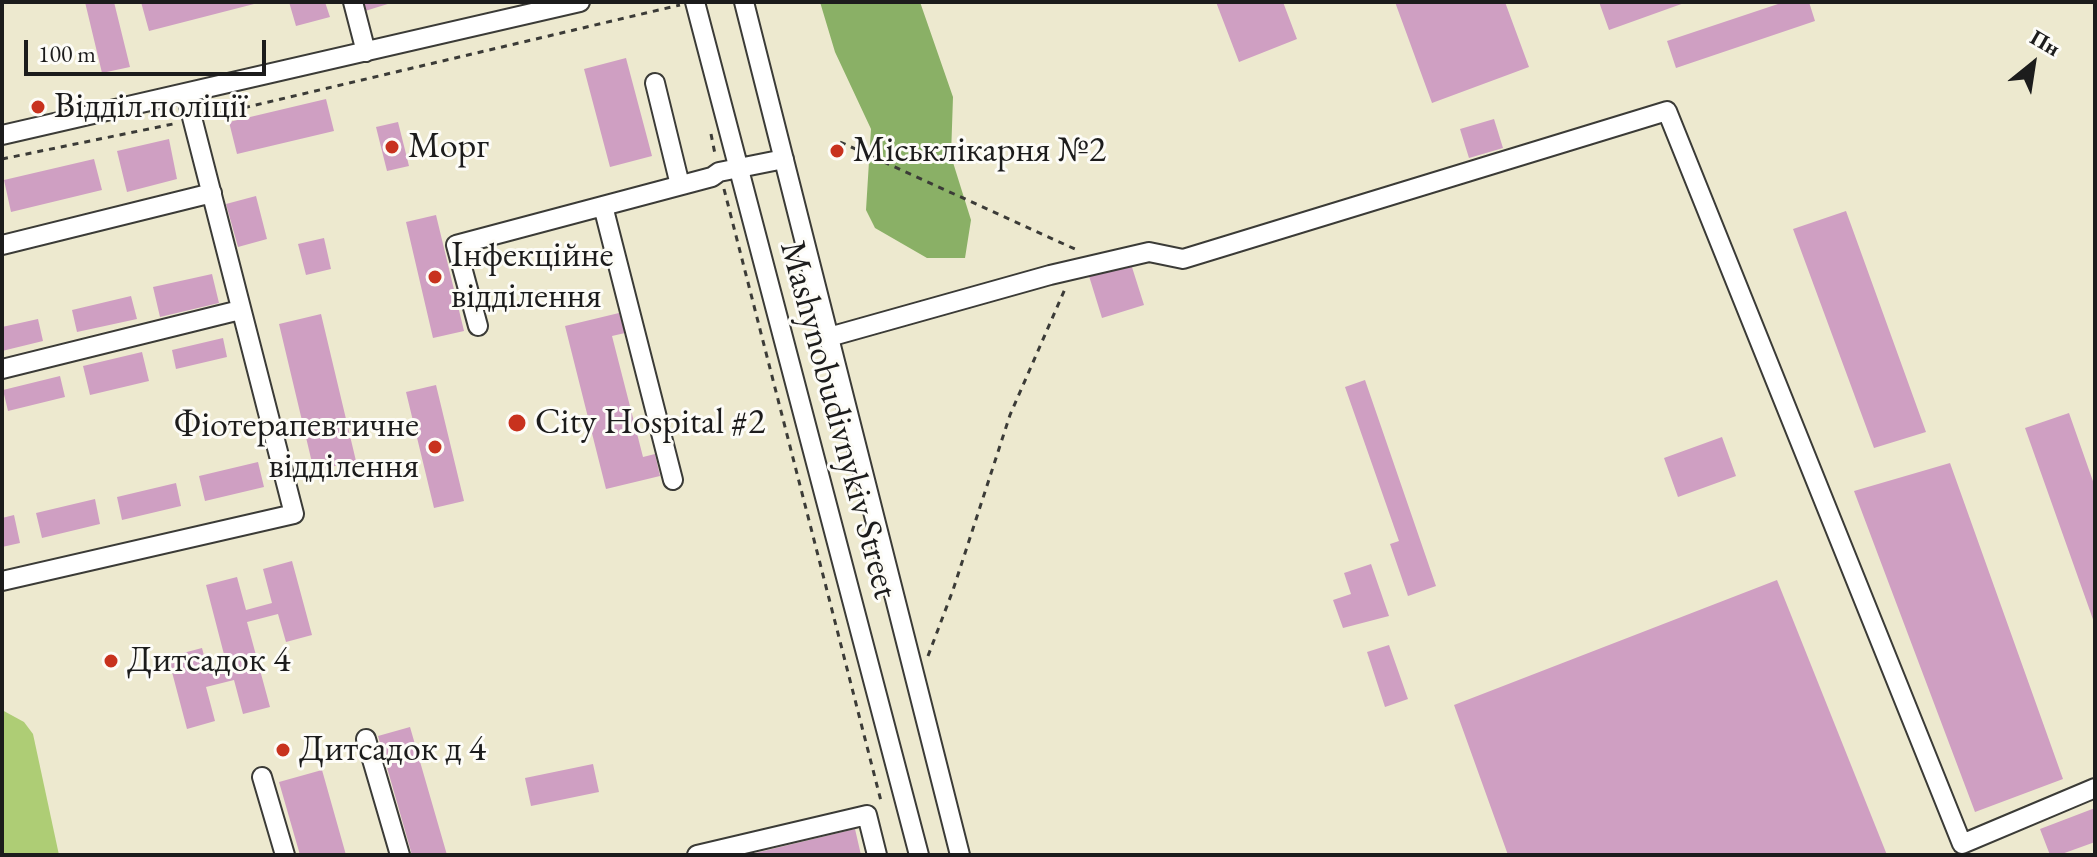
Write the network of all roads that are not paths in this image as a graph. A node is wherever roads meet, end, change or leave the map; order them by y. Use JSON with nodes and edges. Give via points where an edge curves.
{"nodes":[{"id":1,"x":353,"y":2,"type":"edge"},
{"id":2,"x":580,"y":2,"type":"edge"},
{"id":3,"x":744,"y":2,"type":"edge"},
{"id":4,"x":688,"y":3,"type":"edge"},
{"id":5,"x":366,"y":52,"type":"junction"},
{"id":6,"x":655,"y":83,"type":"dead end"},
{"id":7,"x":186,"y":94,"type":"junction"},
{"id":8,"x":2,"y":135,"type":"edge"},
{"id":9,"x":784,"y":159,"type":"junction"},
{"id":10,"x":739,"y":170,"type":"junction"},
{"id":11,"x":680,"y":185,"type":"junction"},
{"id":12,"x":212,"y":193,"type":"junction"},
{"id":13,"x":603,"y":206,"type":"junction"},
{"id":14,"x":2,"y":245,"type":"edge"},
{"id":15,"x":240,"y":310,"type":"junction"},
{"id":16,"x":478,"y":326,"type":"dead end"},
{"id":17,"x":829,"y":337,"type":"junction"},
{"id":18,"x":2,"y":369,"type":"edge"},
{"id":19,"x":673,"y":480,"type":"dead end"},
{"id":20,"x":2,"y":581,"type":"edge"},
{"id":21,"x":366,"y":739,"type":"dead end"},
{"id":22,"x":262,"y":777,"type":"dead end"},
{"id":23,"x":2095,"y":788,"type":"edge"},
{"id":24,"x":285,"y":855,"type":"edge"},
{"id":25,"x":400,"y":855,"type":"edge"},
{"id":26,"x":697,"y":855,"type":"edge"},
{"id":27,"x":877,"y":855,"type":"edge"},
{"id":28,"x":919,"y":855,"type":"edge"},
{"id":29,"x":960,"y":855,"type":"edge"}],
"edges":[{"from":1,"to":5,"type":"street"},
{"from":2,"to":5,"type":"street"},
{"from":3,"to":9,"type":"street","name":"Mashynobudivnykiv Street"},
{"from":4,"to":10,"type":"street","name":"Mashynobudivnykiv Street"},
{"from":5,"to":7,"type":"street"},
{"from":6,"to":11,"type":"street"},
{"from":7,"to":8,"type":"street"},
{"from":7,"to":12,"type":"street"},
{"from":9,"to":10,"type":"street"},
{"from":9,"to":17,"type":"street","name":"Mashynobudivnykiv Street"},
{"from":10,"to":11,"type":"street"},
{"from":10,"to":28,"type":"street","name":"Mashynobudivnykiv Street"},
{"from":11,"to":13,"type":"street"},
{"from":12,"to":14,"type":"street"},
{"from":12,"to":15,"type":"street"},
{"from":13,"to":16,"type":"street","via":[[456,245]]},
{"from":13,"to":19,"type":"street"},
{"from":15,"to":18,"type":"street"},
{"from":15,"to":20,"type":"street","via":[[294,514]]},
{"from":17,"to":23,"type":"street","via":[[1149,252],[1183,259],[1667,111],[1962,844]]},
{"from":17,"to":29,"type":"street","name":"Mashynobudivnykiv Street"},
{"from":21,"to":25,"type":"street"},
{"from":22,"to":24,"type":"street"},
{"from":26,"to":27,"type":"street","via":[[867,815]]}]}
